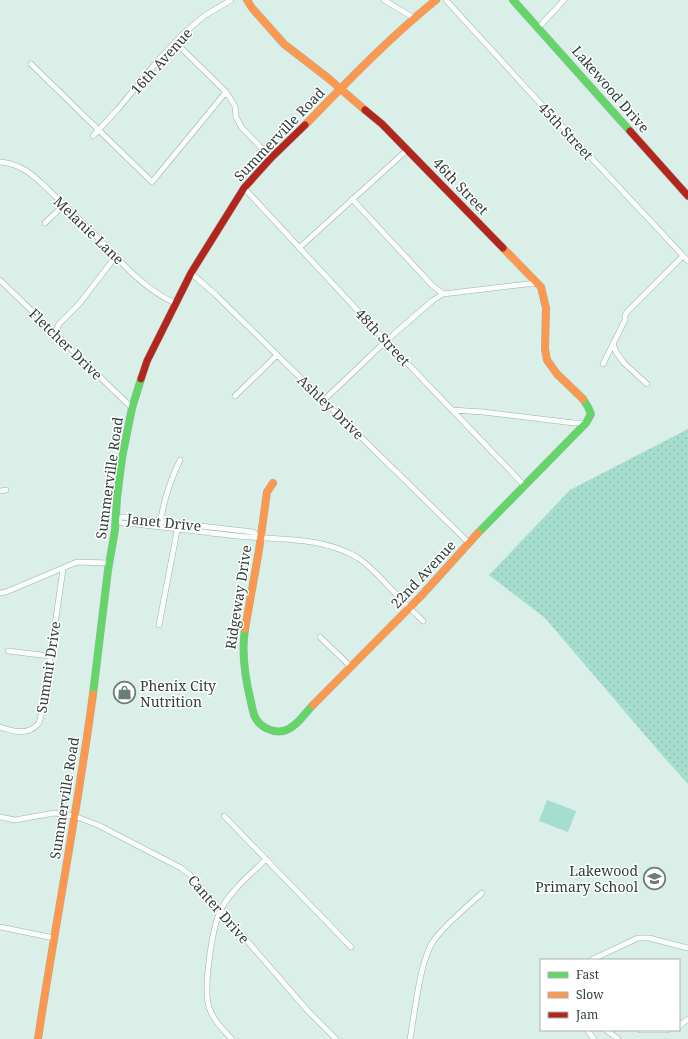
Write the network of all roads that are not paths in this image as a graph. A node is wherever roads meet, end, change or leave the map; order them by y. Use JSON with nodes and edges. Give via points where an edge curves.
{"nodes":[{"id":1,"x":231,"y":0,"type":"edge"},
{"id":2,"x":247,"y":0,"type":"edge"},
{"id":3,"x":384,"y":0,"type":"edge"},
{"id":4,"x":436,"y":0,"type":"edge"},
{"id":5,"x":446,"y":0,"type":"edge"},
{"id":6,"x":513,"y":0,"type":"edge"},
{"id":7,"x":564,"y":0,"type":"edge"},
{"id":8,"x":414,"y":18,"type":"junction"},
{"id":9,"x":539,"y":28,"type":"junction"},
{"id":10,"x":175,"y":42,"type":"junction"},
{"id":11,"x":31,"y":64,"type":"dead end"},
{"id":12,"x":340,"y":90,"type":"junction"},
{"id":13,"x":226,"y":92,"type":"junction"},
{"id":14,"x":99,"y":130,"type":"junction"},
{"id":15,"x":93,"y":136,"type":"dead end"},
{"id":16,"x":407,"y":150,"type":"junction"},
{"id":17,"x":271,"y":158,"type":"junction"},
{"id":18,"x":0,"y":162,"type":"edge"},
{"id":19,"x":244,"y":188,"type":"junction"},
{"id":20,"x":688,"y":196,"type":"edge"},
{"id":21,"x":352,"y":199,"type":"junction"},
{"id":22,"x":64,"y":205,"type":"junction"},
{"id":23,"x":45,"y":223,"type":"dead end"},
{"id":24,"x":299,"y":248,"type":"junction"},
{"id":25,"x":116,"y":256,"type":"junction"},
{"id":26,"x":683,"y":256,"type":"junction"},
{"id":27,"x":688,"y":261,"type":"edge"},
{"id":28,"x":191,"y":273,"type":"junction"},
{"id":29,"x":0,"y":280,"type":"edge"},
{"id":30,"x":536,"y":282,"type":"junction"},
{"id":31,"x":6,"y":286,"type":"junction"},
{"id":32,"x":0,"y":290,"type":"edge"},
{"id":33,"x":443,"y":294,"type":"junction"},
{"id":34,"x":175,"y":303,"type":"junction"},
{"id":35,"x":55,"y":333,"type":"junction"},
{"id":36,"x":386,"y":341,"type":"junction"},
{"id":37,"x":613,"y":343,"type":"junction"},
{"id":38,"x":277,"y":355,"type":"junction"},
{"id":39,"x":603,"y":364,"type":"dead end"},
{"id":40,"x":647,"y":384,"type":"dead end"},
{"id":41,"x":235,"y":396,"type":"dead end"},
{"id":42,"x":324,"y":400,"type":"junction"},
{"id":43,"x":132,"y":408,"type":"junction"},
{"id":44,"x":452,"y":410,"type":"junction"},
{"id":45,"x":586,"y":423,"type":"junction"},
{"id":46,"x":180,"y":460,"type":"dead end"},
{"id":47,"x":274,"y":483,"type":"dead end"},
{"id":48,"x":525,"y":486,"type":"junction"},
{"id":49,"x":115,"y":520,"type":"junction"},
{"id":50,"x":161,"y":521,"type":"junction"},
{"id":51,"x":179,"y":524,"type":"junction"},
{"id":52,"x":160,"y":528,"type":"junction"},
{"id":53,"x":178,"y":530,"type":"junction"},
{"id":54,"x":260,"y":538,"type":"junction"},
{"id":55,"x":469,"y":543,"type":"junction"},
{"id":56,"x":109,"y":563,"type":"junction"},
{"id":57,"x":63,"y":569,"type":"junction"},
{"id":58,"x":0,"y":593,"type":"edge"},
{"id":59,"x":409,"y":608,"type":"junction"},
{"id":60,"x":423,"y":621,"type":"dead end"},
{"id":61,"x":159,"y":625,"type":"dead end"},
{"id":62,"x":320,"y":637,"type":"dead end"},
{"id":63,"x":8,"y":651,"type":"dead end"},
{"id":64,"x":50,"y":656,"type":"junction"},
{"id":65,"x":351,"y":667,"type":"junction"},
{"id":66,"x":0,"y":727,"type":"edge"},
{"id":67,"x":273,"y":731,"type":"joint"},
{"id":68,"x":74,"y":816,"type":"junction"},
{"id":69,"x":224,"y":816,"type":"dead end"},
{"id":70,"x":0,"y":817,"type":"edge"},
{"id":71,"x":266,"y":859,"type":"junction"},
{"id":72,"x":482,"y":893,"type":"dead end"},
{"id":73,"x":220,"y":911,"type":"junction"},
{"id":74,"x":0,"y":928,"type":"edge"},
{"id":75,"x":54,"y":938,"type":"junction"},
{"id":76,"x":351,"y":947,"type":"dead end"},
{"id":77,"x":688,"y":948,"type":"edge"},
{"id":78,"x":593,"y":959,"type":"edge"},
{"id":79,"x":688,"y":1019,"type":"edge"},
{"id":80,"x":680,"y":1025,"type":"edge"},
{"id":81,"x":587,"y":1031,"type":"edge"},
{"id":82,"x":607,"y":1031,"type":"edge"},
{"id":83,"x":38,"y":1039,"type":"edge"},
{"id":84,"x":232,"y":1039,"type":"edge"},
{"id":85,"x":336,"y":1039,"type":"edge"},
{"id":86,"x":410,"y":1039,"type":"edge"},
{"id":87,"x":594,"y":1039,"type":"edge"},
{"id":88,"x":618,"y":1039,"type":"edge"}],
"edges":[{"from":1,"to":10,"type":"street","name":"16th Avenue","via":[[204,16]]},
{"from":2,"to":12,"type":"street","name":"46th Street","via":[[284,44]]},
{"from":3,"to":8,"type":"street"},
{"from":4,"to":8,"type":"street","name":"Summerville Road"},
{"from":5,"to":26,"type":"street","name":"45th Street"},
{"from":6,"to":9,"type":"street","name":"Lakewood Drive"},
{"from":7,"to":9,"type":"street"},
{"from":8,"to":12,"type":"street","name":"Summerville Road"},
{"from":9,"to":20,"type":"street","name":"Lakewood Drive"},
{"from":10,"to":13,"type":"street"},
{"from":10,"to":14,"type":"street","name":"16th Avenue"},
{"from":11,"to":14,"type":"street"},
{"from":12,"to":16,"type":"street","name":"46th Street","via":[[382,124]]},
{"from":12,"to":17,"type":"street","name":"Summerville Road"},
{"from":13,"to":14,"type":"street","via":[[152,182]]},
{"from":13,"to":17,"type":"street","via":[[242,128]]},
{"from":14,"to":15,"type":"street","name":"16th Avenue"},
{"from":16,"to":21,"type":"street"},
{"from":16,"to":30,"type":"street","name":"46th Street"},
{"from":17,"to":19,"type":"street","name":"Summerville Road"},
{"from":18,"to":22,"type":"street","name":"Melanie Lane","via":[[8,162],[28,172]]},
{"from":19,"to":24,"type":"street","name":"48th Street"},
{"from":19,"to":28,"type":"street","name":"Summerville Road"},
{"from":21,"to":24,"type":"street"},
{"from":21,"to":33,"type":"street"},
{"from":22,"to":23,"type":"street"},
{"from":22,"to":25,"type":"street","name":"Melanie Lane"},
{"from":24,"to":36,"type":"street","name":"48th Street"},
{"from":25,"to":34,"type":"street","name":"Melanie Lane","via":[[144,284]]},
{"from":25,"to":35,"type":"street","via":[[79,304],[59,324]]},
{"from":26,"to":27,"type":"street","name":"45th Street"},
{"from":26,"to":37,"type":"street","via":[[628,311]]},
{"from":28,"to":34,"type":"street","name":"Summerville Road"},
{"from":28,"to":38,"type":"street","name":"Ashley Drive"},
{"from":29,"to":31,"type":"street","name":"Fletcher Drive"},
{"from":30,"to":33,"type":"street"},
{"from":30,"to":45,"type":"street","name":"46th Street","via":[[545,298],[546,358],[551,368],[590,408],[591,414]]},
{"from":31,"to":32,"type":"street"},
{"from":31,"to":35,"type":"street","name":"Fletcher Drive"},
{"from":33,"to":36,"type":"street"},
{"from":34,"to":43,"type":"street","name":"Summerville Road","via":[[147,361]]},
{"from":35,"to":43,"type":"street","name":"Fletcher Drive"},
{"from":36,"to":42,"type":"street"},
{"from":36,"to":44,"type":"street","name":"48th Street"},
{"from":37,"to":39,"type":"street"},
{"from":37,"to":40,"type":"street","via":[[624,363]]},
{"from":38,"to":41,"type":"street"},
{"from":38,"to":42,"type":"street","name":"Ashley Drive"},
{"from":42,"to":55,"type":"street","name":"Ashley Drive"},
{"from":43,"to":49,"type":"street","name":"Summerville Road","via":[[122,458]]},
{"from":44,"to":45,"type":"street"},
{"from":44,"to":48,"type":"street","name":"48th Street"},
{"from":45,"to":48,"type":"street","name":"22nd Avenue"},
{"from":46,"to":50,"type":"street","via":[[169,485]]},
{"from":47,"to":54,"type":"street","name":"Ridgeway Drive","via":[[267,492]]},
{"from":48,"to":55,"type":"street","name":"22nd Avenue"},
{"from":49,"to":50,"type":"street","name":"Janet Drive","via":[[122,517]]},
{"from":49,"to":52,"type":"street","name":"Janet Drive"},
{"from":49,"to":56,"type":"street","name":"Summerville Road"},
{"from":50,"to":51,"type":"street","name":"Janet Drive"},
{"from":50,"to":52,"type":"street"},
{"from":51,"to":53,"type":"street"},
{"from":51,"to":54,"type":"street","name":"Janet Drive","via":[[253,532]]},
{"from":52,"to":53,"type":"street","name":"Janet Drive"},
{"from":53,"to":54,"type":"street","name":"Janet Drive"},
{"from":53,"to":61,"type":"street"},
{"from":54,"to":59,"type":"street","name":"Janet Drive","via":[[309,542],[342,550],[366,563]]},
{"from":54,"to":67,"type":"street","name":"Ridgeway Drive","via":[[242,652],[255,717],[262,726]]},
{"from":55,"to":59,"type":"street","name":"22nd Avenue"},
{"from":56,"to":57,"type":"street","via":[[77,562]]},
{"from":56,"to":68,"type":"street","name":"Summerville Road"},
{"from":57,"to":58,"type":"street"},
{"from":57,"to":64,"type":"street","name":"Summit Drive"},
{"from":59,"to":60,"type":"street","name":"Janet Drive"},
{"from":59,"to":65,"type":"street","name":"22nd Avenue"},
{"from":62,"to":65,"type":"street"},
{"from":63,"to":64,"type":"street"},
{"from":64,"to":66,"type":"street","name":"Summit Drive","via":[[43,708],[37,725],[22,732]]},
{"from":65,"to":67,"type":"street","name":"22nd Avenue","via":[[294,725],[284,731]]},
{"from":68,"to":70,"type":"street","name":"Canter Drive","via":[[54,813],[15,820]]},
{"from":68,"to":73,"type":"street","name":"Canter Drive","via":[[98,825],[181,868]]},
{"from":68,"to":75,"type":"street","name":"Summerville Road"},
{"from":69,"to":71,"type":"street"},
{"from":71,"to":73,"type":"street"},
{"from":71,"to":76,"type":"street"},
{"from":72,"to":86,"type":"street","via":[[440,934],[428,952]]},
{"from":73,"to":84,"type":"street","via":[[208,965],[206,992],[213,1018]]},
{"from":73,"to":85,"type":"street","name":"Canter Drive"},
{"from":74,"to":75,"type":"street"},
{"from":75,"to":83,"type":"street","name":"Summerville Road"},
{"from":77,"to":78,"type":"street","via":[[649,938],[638,938]]},
{"from":79,"to":80,"type":"street"},
{"from":81,"to":87,"type":"street"},
{"from":82,"to":88,"type":"street"}]}
